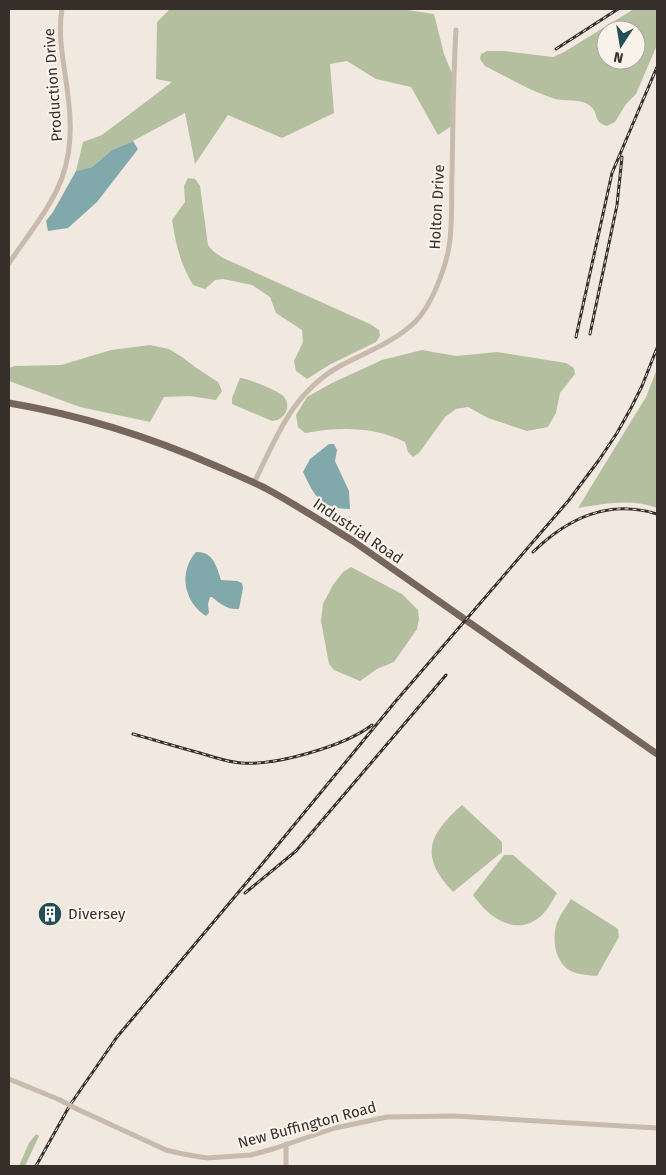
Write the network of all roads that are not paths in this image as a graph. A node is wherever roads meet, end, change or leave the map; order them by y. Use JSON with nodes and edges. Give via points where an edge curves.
{"nodes":[{"id":1,"x":62,"y":9,"type":"edge"},
{"id":2,"x":456,"y":30,"type":"dead end"},
{"id":3,"x":9,"y":263,"type":"edge"},
{"id":4,"x":9,"y":403,"type":"edge"},
{"id":5,"x":254,"y":483,"type":"junction"},
{"id":6,"x":657,"y":754,"type":"edge"},
{"id":7,"x":9,"y":1079,"type":"edge"},
{"id":8,"x":657,"y":1128,"type":"edge"},
{"id":9,"x":286,"y":1144,"type":"junction"},
{"id":10,"x":286,"y":1166,"type":"edge"}],
"edges":[{"from":1,"to":3,"type":"street","name":"Production Drive","via":[[60,37],[71,128],[70,150],[56,194]]},
{"from":2,"to":5,"type":"street","name":"Holton Drive","via":[[450,239],[441,277],[414,323],[388,343],[324,376],[300,399],[283,424]]},
{"from":4,"to":5,"type":"main road","name":"Industrial Road","via":[[58,412],[135,434]]},
{"from":5,"to":6,"type":"main road","name":"Industrial Road","via":[[353,541]]},
{"from":7,"to":9,"type":"street","name":"New Buffington Road","bridge":true,"via":[[166,1150],[222,1158]]},
{"from":8,"to":9,"type":"street","name":"New Buffington Road","via":[[455,1116],[387,1117],[326,1130]]},
{"from":9,"to":10,"type":"street"}]}
